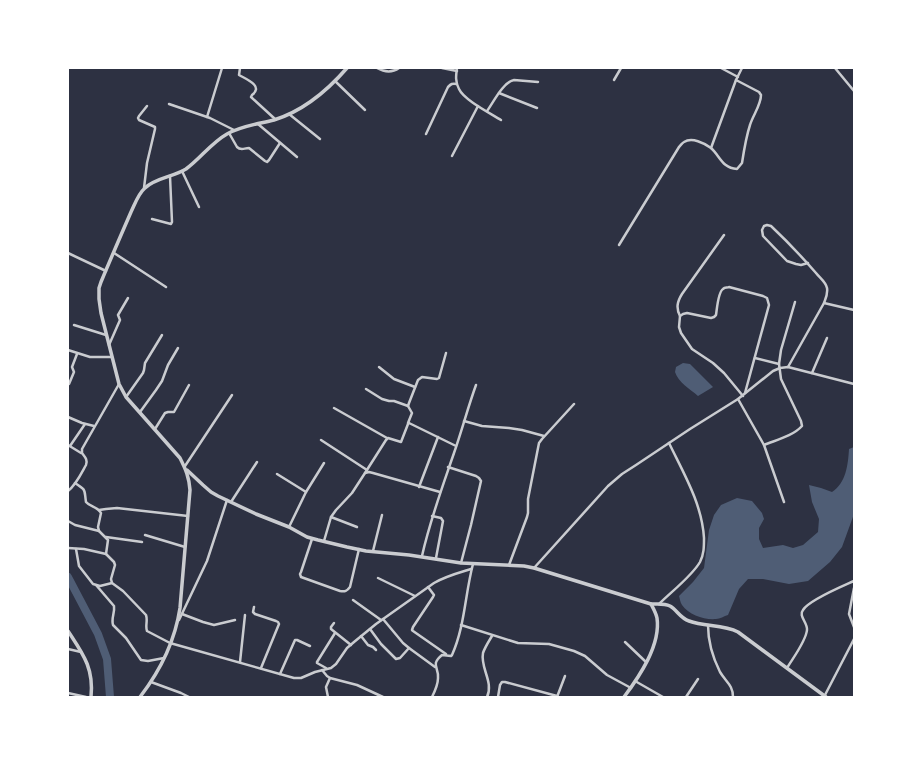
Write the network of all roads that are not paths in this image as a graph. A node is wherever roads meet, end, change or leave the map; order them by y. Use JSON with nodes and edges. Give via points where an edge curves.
{"nodes":[{"id":1,"x":222,"y":68,"type":"edge"},
{"id":2,"x":240,"y":68,"type":"edge"},
{"id":3,"x":347,"y":68,"type":"edge"},
{"id":4,"x":377,"y":68,"type":"edge"},
{"id":5,"x":399,"y":68,"type":"edge"},
{"id":6,"x":442,"y":68,"type":"edge"},
{"id":7,"x":621,"y":68,"type":"edge"},
{"id":8,"x":722,"y":68,"type":"edge"},
{"id":9,"x":742,"y":68,"type":"edge"},
{"id":10,"x":835,"y":68,"type":"edge"},
{"id":11,"x":457,"y":70,"type":"edge"},
{"id":12,"x":738,"y":77,"type":"junction"},
{"id":13,"x":335,"y":80,"type":"junction"},
{"id":14,"x":614,"y":80,"type":"dead end"},
{"id":15,"x":736,"y":80,"type":"junction"},
{"id":16,"x":538,"y":82,"type":"dead end"},
{"id":17,"x":457,"y":84,"type":"junction"},
{"id":18,"x":854,"y":91,"type":"edge"},
{"id":19,"x":499,"y":93,"type":"junction"},
{"id":20,"x":169,"y":104,"type":"dead end"},
{"id":21,"x":147,"y":106,"type":"dead end"},
{"id":22,"x":478,"y":106,"type":"junction"},
{"id":23,"x":537,"y":108,"type":"dead end"},
{"id":24,"x":365,"y":110,"type":"dead end"},
{"id":25,"x":487,"y":111,"type":"junction"},
{"id":26,"x":289,"y":114,"type":"junction"},
{"id":27,"x":208,"y":117,"type":"junction"},
{"id":28,"x":275,"y":119,"type":"junction"},
{"id":29,"x":501,"y":120,"type":"dead end"},
{"id":30,"x":258,"y":124,"type":"junction"},
{"id":31,"x":235,"y":130,"type":"junction"},
{"id":32,"x":229,"y":133,"type":"junction"},
{"id":33,"x":426,"y":134,"type":"dead end"},
{"id":34,"x":320,"y":139,"type":"dead end"},
{"id":35,"x":280,"y":143,"type":"junction"},
{"id":36,"x":711,"y":148,"type":"junction"},
{"id":37,"x":452,"y":156,"type":"dead end"},
{"id":38,"x":297,"y":158,"type":"dead end"},
{"id":39,"x":182,"y":171,"type":"junction"},
{"id":40,"x":170,"y":176,"type":"junction"},
{"id":41,"x":144,"y":188,"type":"junction"},
{"id":42,"x":199,"y":207,"type":"dead end"},
{"id":43,"x":152,"y":219,"type":"dead end"},
{"id":44,"x":724,"y":235,"type":"dead end"},
{"id":45,"x":619,"y":245,"type":"dead end"},
{"id":46,"x":68,"y":253,"type":"edge"},
{"id":47,"x":114,"y":253,"type":"junction"},
{"id":48,"x":808,"y":263,"type":"junction"},
{"id":49,"x":106,"y":271,"type":"junction"},
{"id":50,"x":166,"y":287,"type":"dead end"},
{"id":51,"x":128,"y":298,"type":"dead end"},
{"id":52,"x":795,"y":302,"type":"dead end"},
{"id":53,"x":824,"y":303,"type":"junction"},
{"id":54,"x":854,"y":310,"type":"edge"},
{"id":55,"x":680,"y":316,"type":"junction"},
{"id":56,"x":74,"y":324,"type":"dead end"},
{"id":57,"x":106,"y":335,"type":"junction"},
{"id":58,"x":162,"y":335,"type":"dead end"},
{"id":59,"x":828,"y":338,"type":"dead end"},
{"id":60,"x":109,"y":346,"type":"junction"},
{"id":61,"x":178,"y":348,"type":"dead end"},
{"id":62,"x":68,"y":350,"type":"edge"},
{"id":63,"x":446,"y":353,"type":"dead end"},
{"id":64,"x":77,"y":354,"type":"junction"},
{"id":65,"x":112,"y":357,"type":"junction"},
{"id":66,"x":755,"y":358,"type":"junction"},
{"id":67,"x":779,"y":364,"type":"junction"},
{"id":68,"x":788,"y":367,"type":"junction"},
{"id":69,"x":379,"y":368,"type":"dead end"},
{"id":70,"x":780,"y":368,"type":"junction"},
{"id":71,"x":812,"y":373,"type":"junction"},
{"id":72,"x":69,"y":384,"type":"dead end"},
{"id":73,"x":119,"y":384,"type":"junction"},
{"id":74,"x":854,"y":384,"type":"edge"},
{"id":75,"x":189,"y":385,"type":"dead end"},
{"id":76,"x":476,"y":385,"type":"dead end"},
{"id":77,"x":415,"y":387,"type":"junction"},
{"id":78,"x":366,"y":389,"type":"dead end"},
{"id":79,"x":232,"y":395,"type":"dead end"},
{"id":80,"x":744,"y":395,"type":"junction"},
{"id":81,"x":126,"y":397,"type":"junction"},
{"id":82,"x":738,"y":399,"type":"junction"},
{"id":83,"x":574,"y":404,"type":"dead end"},
{"id":84,"x":408,"y":406,"type":"junction"},
{"id":85,"x":334,"y":408,"type":"dead end"},
{"id":86,"x":140,"y":412,"type":"junction"},
{"id":87,"x":68,"y":417,"type":"edge"},
{"id":88,"x":464,"y":421,"type":"junction"},
{"id":89,"x":85,"y":424,"type":"junction"},
{"id":90,"x":408,"y":424,"type":"junction"},
{"id":91,"x":94,"y":426,"type":"junction"},
{"id":92,"x":155,"y":429,"type":"junction"},
{"id":93,"x":544,"y":436,"type":"junction"},
{"id":94,"x":438,"y":437,"type":"junction"},
{"id":95,"x":388,"y":438,"type":"junction"},
{"id":96,"x":320,"y":440,"type":"dead end"},
{"id":97,"x":669,"y":444,"type":"junction"},
{"id":98,"x":69,"y":445,"type":"edge"},
{"id":99,"x":764,"y":445,"type":"junction"},
{"id":100,"x":456,"y":446,"type":"junction"},
{"id":101,"x":82,"y":453,"type":"junction"},
{"id":102,"x":257,"y":462,"type":"dead end"},
{"id":103,"x":324,"y":463,"type":"dead end"},
{"id":104,"x":448,"y":467,"type":"junction"},
{"id":105,"x":185,"y":468,"type":"junction"},
{"id":106,"x":366,"y":472,"type":"junction"},
{"id":107,"x":277,"y":474,"type":"dead end"},
{"id":108,"x":75,"y":483,"type":"junction"},
{"id":109,"x":419,"y":486,"type":"junction"},
{"id":110,"x":68,"y":491,"type":"edge"},
{"id":111,"x":306,"y":492,"type":"junction"},
{"id":112,"x":440,"y":492,"type":"junction"},
{"id":113,"x":229,"y":501,"type":"junction"},
{"id":114,"x":784,"y":502,"type":"dead end"},
{"id":115,"x":99,"y":510,"type":"junction"},
{"id":116,"x":188,"y":516,"type":"junction"},
{"id":117,"x":382,"y":516,"type":"dead end"},
{"id":118,"x":432,"y":516,"type":"junction"},
{"id":119,"x":330,"y":517,"type":"junction"},
{"id":120,"x":68,"y":521,"type":"edge"},
{"id":121,"x":289,"y":527,"type":"junction"},
{"id":122,"x":357,"y":527,"type":"dead end"},
{"id":123,"x":99,"y":531,"type":"junction"},
{"id":124,"x":145,"y":535,"type":"dead end"},
{"id":125,"x":106,"y":537,"type":"junction"},
{"id":126,"x":312,"y":539,"type":"junction"},
{"id":127,"x":142,"y":542,"type":"dead end"},
{"id":128,"x":324,"y":542,"type":"junction"},
{"id":129,"x":186,"y":547,"type":"junction"},
{"id":130,"x":68,"y":548,"type":"edge"},
{"id":131,"x":76,"y":549,"type":"junction"},
{"id":132,"x":359,"y":549,"type":"junction"},
{"id":133,"x":373,"y":551,"type":"junction"},
{"id":134,"x":106,"y":554,"type":"junction"},
{"id":135,"x":422,"y":556,"type":"junction"},
{"id":136,"x":436,"y":558,"type":"junction"},
{"id":137,"x":461,"y":563,"type":"junction"},
{"id":138,"x":473,"y":564,"type":"junction"},
{"id":139,"x":509,"y":566,"type":"junction"},
{"id":140,"x":534,"y":568,"type":"junction"},
{"id":141,"x":472,"y":569,"type":"junction"},
{"id":142,"x":378,"y":578,"type":"dead end"},
{"id":143,"x":854,"y":581,"type":"edge"},
{"id":144,"x":112,"y":583,"type":"junction"},
{"id":145,"x":96,"y":586,"type":"junction"},
{"id":146,"x":428,"y":587,"type":"junction"},
{"id":147,"x":854,"y":588,"type":"edge"},
{"id":148,"x":415,"y":596,"type":"junction"},
{"id":149,"x":353,"y":600,"type":"dead end"},
{"id":150,"x":651,"y":604,"type":"junction"},
{"id":151,"x":659,"y":604,"type":"junction"},
{"id":152,"x":254,"y":607,"type":"dead end"},
{"id":153,"x":182,"y":614,"type":"junction"},
{"id":154,"x":245,"y":615,"type":"dead end"},
{"id":155,"x":235,"y":620,"type":"dead end"},
{"id":156,"x":382,"y":620,"type":"junction"},
{"id":157,"x":334,"y":622,"type":"dead end"},
{"id":158,"x":177,"y":625,"type":"junction"},
{"id":159,"x":461,"y":625,"type":"junction"},
{"id":160,"x":708,"y":625,"type":"junction"},
{"id":161,"x":854,"y":627,"type":"edge"},
{"id":162,"x":370,"y":629,"type":"junction"},
{"id":163,"x":68,"y":630,"type":"edge"},
{"id":164,"x":335,"y":633,"type":"junction"},
{"id":165,"x":361,"y":636,"type":"junction"},
{"id":166,"x":492,"y":636,"type":"junction"},
{"id":167,"x":854,"y":639,"type":"edge"},
{"id":168,"x":625,"y":642,"type":"dead end"},
{"id":169,"x":170,"y":644,"type":"junction"},
{"id":170,"x":351,"y":645,"type":"junction"},
{"id":171,"x":310,"y":646,"type":"dead end"},
{"id":172,"x":409,"y":648,"type":"junction"},
{"id":173,"x":68,"y":649,"type":"edge"},
{"id":174,"x":376,"y":650,"type":"dead end"},
{"id":175,"x":82,"y":652,"type":"junction"},
{"id":176,"x":448,"y":656,"type":"junction"},
{"id":177,"x":164,"y":658,"type":"junction"},
{"id":178,"x":240,"y":662,"type":"junction"},
{"id":179,"x":646,"y":662,"type":"junction"},
{"id":180,"x":435,"y":667,"type":"junction"},
{"id":181,"x":261,"y":668,"type":"junction"},
{"id":182,"x":787,"y":668,"type":"junction"},
{"id":183,"x":327,"y":669,"type":"junction"},
{"id":184,"x":322,"y":670,"type":"junction"},
{"id":185,"x":280,"y":674,"type":"junction"},
{"id":186,"x":565,"y":676,"type":"dead end"},
{"id":187,"x":330,"y":678,"type":"junction"},
{"id":188,"x":698,"y":679,"type":"dead end"},
{"id":189,"x":151,"y":682,"type":"junction"},
{"id":190,"x":635,"y":682,"type":"junction"},
{"id":191,"x":631,"y":688,"type":"junction"},
{"id":192,"x":68,"y":693,"type":"edge"},
{"id":193,"x":557,"y":696,"type":"edge"},
{"id":194,"x":826,"y":696,"type":"edge"},
{"id":195,"x":86,"y":697,"type":"edge"},
{"id":196,"x":91,"y":697,"type":"edge"},
{"id":197,"x":140,"y":697,"type":"edge"},
{"id":198,"x":189,"y":697,"type":"edge"},
{"id":199,"x":328,"y":697,"type":"edge"},
{"id":200,"x":384,"y":697,"type":"edge"},
{"id":201,"x":432,"y":697,"type":"edge"},
{"id":202,"x":487,"y":697,"type":"edge"},
{"id":203,"x":498,"y":697,"type":"edge"},
{"id":204,"x":624,"y":697,"type":"edge"},
{"id":205,"x":663,"y":697,"type":"edge"},
{"id":206,"x":686,"y":697,"type":"edge"},
{"id":207,"x":733,"y":697,"type":"edge"}],
"edges":[{"from":1,"to":27,"type":"street"},
{"from":2,"to":28,"type":"street","via":[[239,75],[255,87],[252,97]]},
{"from":3,"to":13,"type":"street"},
{"from":4,"to":5,"type":"street","via":[[392,72]]},
{"from":6,"to":11,"type":"street"},
{"from":7,"to":14,"type":"street"},
{"from":8,"to":12,"type":"street"},
{"from":9,"to":12,"type":"street"},
{"from":10,"to":18,"type":"street"},
{"from":11,"to":17,"type":"street"},
{"from":12,"to":15,"type":"street"},
{"from":13,"to":24,"type":"street"},
{"from":13,"to":26,"type":"street","via":[[308,104]]},
{"from":15,"to":36,"type":"street"},
{"from":15,"to":36,"type":"street","via":[[761,95],[748,130],[742,163],[737,169],[732,168]]},
{"from":16,"to":19,"type":"street","via":[[510,80]]},
{"from":17,"to":22,"type":"street","via":[[461,93]]},
{"from":17,"to":33,"type":"street","via":[[453,83],[448,87]]},
{"from":19,"to":23,"type":"street"},
{"from":19,"to":25,"type":"street"},
{"from":20,"to":27,"type":"street"},
{"from":21,"to":41,"type":"street","via":[[138,118],[155,129]]},
{"from":22,"to":25,"type":"street"},
{"from":22,"to":37,"type":"street"},
{"from":25,"to":29,"type":"street"},
{"from":26,"to":28,"type":"street"},
{"from":26,"to":34,"type":"street"},
{"from":27,"to":31,"type":"street"},
{"from":28,"to":30,"type":"street"},
{"from":30,"to":31,"type":"street"},
{"from":30,"to":35,"type":"street"},
{"from":31,"to":32,"type":"street"},
{"from":32,"to":35,"type":"street","via":[[239,149],[249,148],[267,162]]},
{"from":32,"to":39,"type":"street"},
{"from":35,"to":38,"type":"street"},
{"from":36,"to":45,"type":"street","via":[[696,140],[689,140],[679,146]]},
{"from":39,"to":40,"type":"street"},
{"from":39,"to":42,"type":"street"},
{"from":40,"to":41,"type":"street"},
{"from":40,"to":43,"type":"street","via":[[172,222],[168,224]]},
{"from":41,"to":47,"type":"street"},
{"from":44,"to":55,"type":"street","via":[[682,294],[677,307]]},
{"from":46,"to":49,"type":"street"},
{"from":47,"to":49,"type":"street"},
{"from":47,"to":50,"type":"street"},
{"from":48,"to":48,"type":"street","via":[[770,226],[764,226],[763,236],[787,261],[801,265]]},
{"from":48,"to":53,"type":"street","via":[[827,287]]},
{"from":49,"to":57,"type":"street","via":[[99,288]]},
{"from":51,"to":60,"type":"street","via":[[118,315],[120,320]]},
{"from":52,"to":67,"type":"street"},
{"from":53,"to":54,"type":"street"},
{"from":53,"to":68,"type":"street"},
{"from":55,"to":66,"type":"street","via":[[687,313],[706,318],[714,317],[720,293],[729,287],[767,298],[769,305]]},
{"from":55,"to":80,"type":"street","via":[[681,333],[692,349],[713,363]]},
{"from":56,"to":57,"type":"street"},
{"from":57,"to":60,"type":"street"},
{"from":58,"to":81,"type":"street","via":[[145,364],[143,373]]},
{"from":59,"to":71,"type":"street"},
{"from":60,"to":65,"type":"street"},
{"from":61,"to":86,"type":"street","via":[[159,386]]},
{"from":62,"to":64,"type":"street"},
{"from":63,"to":77,"type":"street","via":[[439,378],[422,377]]},
{"from":64,"to":65,"type":"street","via":[[96,358]]},
{"from":64,"to":72,"type":"street"},
{"from":65,"to":73,"type":"street"},
{"from":66,"to":67,"type":"street"},
{"from":66,"to":80,"type":"street"},
{"from":67,"to":70,"type":"street"},
{"from":68,"to":70,"type":"street"},
{"from":68,"to":71,"type":"street"},
{"from":69,"to":77,"type":"street","via":[[394,379]]},
{"from":70,"to":80,"type":"street"},
{"from":70,"to":99,"type":"street","via":[[782,379],[802,426]]},
{"from":71,"to":74,"type":"street"},
{"from":73,"to":81,"type":"street"},
{"from":73,"to":91,"type":"street"},
{"from":75,"to":92,"type":"street","via":[[174,412],[165,413]]},
{"from":76,"to":88,"type":"street"},
{"from":77,"to":84,"type":"street"},
{"from":78,"to":84,"type":"street","via":[[382,399]]},
{"from":79,"to":105,"type":"street"},
{"from":80,"to":82,"type":"street"},
{"from":81,"to":86,"type":"street"},
{"from":82,"to":97,"type":"street"},
{"from":82,"to":99,"type":"street"},
{"from":83,"to":93,"type":"street"},
{"from":84,"to":90,"type":"street","via":[[412,413]]},
{"from":85,"to":95,"type":"street"},
{"from":86,"to":92,"type":"street"},
{"from":87,"to":89,"type":"street"},
{"from":88,"to":93,"type":"street"},
{"from":88,"to":100,"type":"street"},
{"from":89,"to":91,"type":"street"},
{"from":89,"to":98,"type":"street"},
{"from":90,"to":94,"type":"street"},
{"from":90,"to":95,"type":"street","via":[[401,442]]},
{"from":91,"to":101,"type":"street"},
{"from":92,"to":105,"type":"street","via":[[180,458]]},
{"from":93,"to":139,"type":"street","via":[[538,447],[527,517]]},
{"from":94,"to":100,"type":"street"},
{"from":94,"to":109,"type":"street"},
{"from":95,"to":106,"type":"street"},
{"from":96,"to":106,"type":"street"},
{"from":97,"to":140,"type":"street","via":[[608,486]]},
{"from":97,"to":151,"type":"street","via":[[695,497],[702,522],[704,553],[694,570]]},
{"from":98,"to":101,"type":"street"},
{"from":99,"to":114,"type":"street"},
{"from":100,"to":104,"type":"street"},
{"from":101,"to":108,"type":"street","via":[[87,462]]},
{"from":102,"to":113,"type":"street"},
{"from":103,"to":111,"type":"street"},
{"from":104,"to":112,"type":"street"},
{"from":104,"to":137,"type":"street","via":[[476,476],[481,481]]},
{"from":105,"to":113,"type":"street","via":[[211,492]]},
{"from":105,"to":116,"type":"street","via":[[190,490]]},
{"from":106,"to":109,"type":"street"},
{"from":106,"to":119,"type":"street","via":[[352,493]]},
{"from":107,"to":111,"type":"street"},
{"from":108,"to":110,"type":"street"},
{"from":108,"to":115,"type":"street","via":[[85,491],[86,502]]},
{"from":109,"to":112,"type":"street"},
{"from":111,"to":121,"type":"street"},
{"from":112,"to":118,"type":"street"},
{"from":113,"to":121,"type":"street"},
{"from":113,"to":153,"type":"street","via":[[207,561]]},
{"from":115,"to":116,"type":"street","via":[[117,508]]},
{"from":115,"to":123,"type":"street","via":[[102,513],[98,524]]},
{"from":116,"to":129,"type":"street"},
{"from":117,"to":133,"type":"street"},
{"from":118,"to":135,"type":"street"},
{"from":118,"to":136,"type":"street","via":[[443,521]]},
{"from":119,"to":122,"type":"street"},
{"from":119,"to":128,"type":"street"},
{"from":120,"to":123,"type":"street"},
{"from":121,"to":126,"type":"street"},
{"from":123,"to":125,"type":"street"},
{"from":124,"to":129,"type":"street"},
{"from":125,"to":127,"type":"street"},
{"from":125,"to":134,"type":"street"},
{"from":126,"to":128,"type":"street"},
{"from":126,"to":132,"type":"street","via":[[300,572],[301,577],[344,592],[350,587]]},
{"from":128,"to":132,"type":"street"},
{"from":129,"to":158,"type":"street"},
{"from":130,"to":131,"type":"street"},
{"from":131,"to":134,"type":"street"},
{"from":131,"to":145,"type":"street","via":[[80,566]]},
{"from":132,"to":133,"type":"street"},
{"from":133,"to":135,"type":"street"},
{"from":134,"to":144,"type":"street","via":[[115,565]]},
{"from":135,"to":136,"type":"street"},
{"from":136,"to":137,"type":"street"},
{"from":137,"to":138,"type":"street"},
{"from":138,"to":139,"type":"street"},
{"from":138,"to":141,"type":"street"},
{"from":139,"to":140,"type":"street"},
{"from":140,"to":150,"type":"street"},
{"from":141,"to":146,"type":"street","via":[[442,578]]},
{"from":141,"to":159,"type":"street"},
{"from":142,"to":148,"type":"street"},
{"from":143,"to":182,"type":"street","via":[[815,600],[803,609],[802,616],[807,631]]},
{"from":144,"to":145,"type":"street"},
{"from":144,"to":169,"type":"street","via":[[146,615],[146,632]]},
{"from":145,"to":177,"type":"street","via":[[114,606],[113,625],[142,660],[148,662]]},
{"from":146,"to":148,"type":"street"},
{"from":146,"to":176,"type":"street","via":[[434,595],[412,630]]},
{"from":147,"to":161,"type":"street","via":[[850,614]]},
{"from":148,"to":156,"type":"street"},
{"from":149,"to":156,"type":"street"},
{"from":150,"to":151,"type":"street"},
{"from":150,"to":179,"type":"street","via":[[657,618],[657,628]]},
{"from":151,"to":160,"type":"street","via":[[672,607],[683,618],[694,623]]},
{"from":152,"to":181,"type":"street","via":[[255,614],[279,624]]},
{"from":153,"to":155,"type":"street","via":[[214,625]]},
{"from":153,"to":158,"type":"street"},
{"from":154,"to":178,"type":"street"},
{"from":156,"to":162,"type":"street"},
{"from":156,"to":172,"type":"street"},
{"from":157,"to":164,"type":"street","via":[[330,627]]},
{"from":158,"to":169,"type":"street"},
{"from":159,"to":166,"type":"street"},
{"from":159,"to":176,"type":"street","via":[[453,653]]},
{"from":160,"to":182,"type":"street","via":[[738,632]]},
{"from":160,"to":207,"type":"street","via":[[718,666],[732,688]]},
{"from":162,"to":165,"type":"street"},
{"from":162,"to":172,"type":"street","via":[[396,659]]},
{"from":163,"to":175,"type":"street"},
{"from":164,"to":170,"type":"street"},
{"from":164,"to":183,"type":"street","via":[[317,662]]},
{"from":165,"to":170,"type":"street"},
{"from":165,"to":174,"type":"street"},
{"from":166,"to":191,"type":"street","via":[[518,643],[549,644],[574,651],[592,661],[607,675]]},
{"from":166,"to":202,"type":"street","via":[[483,656],[489,684]]},
{"from":167,"to":194,"type":"street"},
{"from":168,"to":179,"type":"street"},
{"from":169,"to":177,"type":"street"},
{"from":169,"to":178,"type":"street"},
{"from":170,"to":183,"type":"street","via":[[336,664]]},
{"from":171,"to":185,"type":"street","via":[[295,640]]},
{"from":172,"to":180,"type":"street"},
{"from":173,"to":175,"type":"street"},
{"from":175,"to":196,"type":"street","via":[[91,673]]},
{"from":176,"to":180,"type":"street","via":[[440,656]]},
{"from":177,"to":189,"type":"street"},
{"from":178,"to":181,"type":"street"},
{"from":179,"to":190,"type":"street"},
{"from":180,"to":201,"type":"street","via":[[438,679]]},
{"from":181,"to":185,"type":"street"},
{"from":182,"to":194,"type":"street"},
{"from":183,"to":184,"type":"street"},
{"from":184,"to":185,"type":"street","via":[[301,678]]},
{"from":184,"to":187,"type":"street"},
{"from":186,"to":193,"type":"street"},
{"from":187,"to":199,"type":"street","via":[[326,688]]},
{"from":187,"to":200,"type":"street","via":[[357,685]]},
{"from":188,"to":206,"type":"street"},
{"from":189,"to":197,"type":"street"},
{"from":189,"to":198,"type":"street"},
{"from":190,"to":191,"type":"street"},
{"from":190,"to":205,"type":"street"},
{"from":191,"to":204,"type":"street"},
{"from":192,"to":195,"type":"street"},
{"from":193,"to":203,"type":"street","via":[[502,682]]}]}
